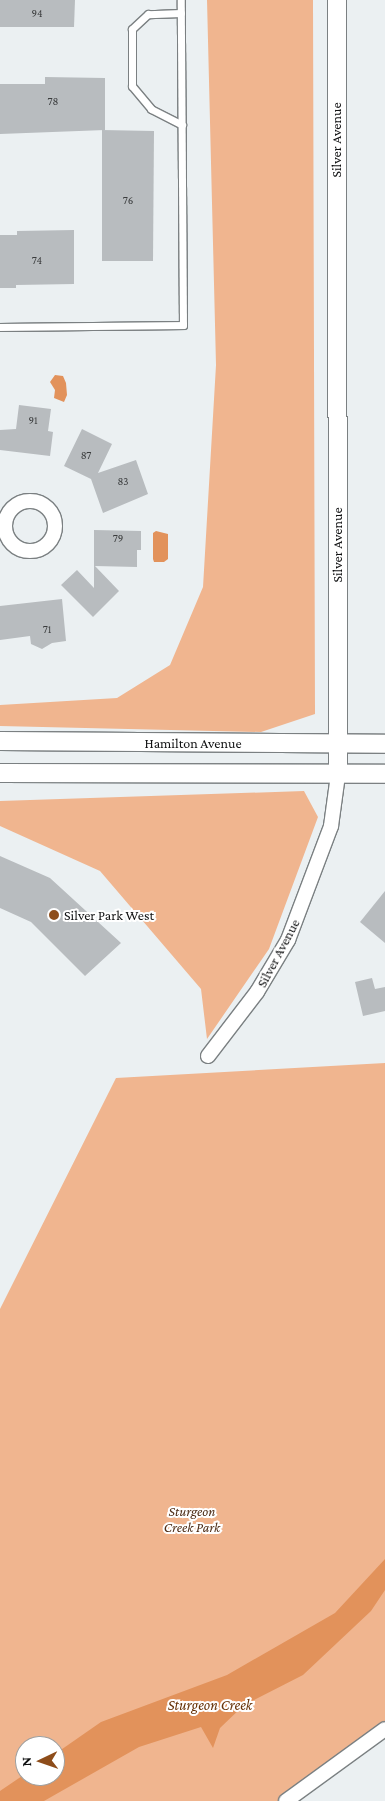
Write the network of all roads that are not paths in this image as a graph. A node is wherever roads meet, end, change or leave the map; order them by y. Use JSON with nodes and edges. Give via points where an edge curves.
{"nodes":[{"id":1,"x":181,"y":0,"type":"edge"},
{"id":2,"x":337,"y":0,"type":"edge"},
{"id":3,"x":181,"y":13,"type":"junction"},
{"id":4,"x":182,"y":125,"type":"junction"},
{"id":5,"x":0,"y":327,"type":"edge"},
{"id":6,"x":0,"y":741,"type":"edge"},
{"id":7,"x":338,"y":744,"type":"junction"},
{"id":8,"x":385,"y":744,"type":"edge"},
{"id":9,"x":0,"y":773,"type":"edge"},
{"id":10,"x":385,"y":774,"type":"edge"},
{"id":11,"x":338,"y":775,"type":"junction"},
{"id":12,"x":208,"y":1056,"type":"dead end"},
{"id":13,"x":385,"y":1729,"type":"edge"},
{"id":14,"x":286,"y":1801,"type":"edge"}],
"edges":[{"from":1,"to":3,"type":"lane"},
{"from":2,"to":7,"type":"street","name":"Silver Avenue"},
{"from":3,"to":4,"type":"lane"},
{"from":3,"to":4,"type":"lane","via":[[148,14],[132,29],[132,86],[151,109]]},
{"from":4,"to":5,"type":"lane","via":[[183,325]]},
{"from":6,"to":7,"type":"street","name":"Hamilton Avenue"},
{"from":7,"to":8,"type":"street","name":"Hamilton Avenue"},
{"from":7,"to":11,"type":"street","name":"Silver Avenue"},
{"from":9,"to":11,"type":"street"},
{"from":10,"to":11,"type":"street"},
{"from":11,"to":12,"type":"street","name":"Silver Avenue","via":[[331,826],[288,940],[261,985]]},
{"from":13,"to":14,"type":"street"}]}
